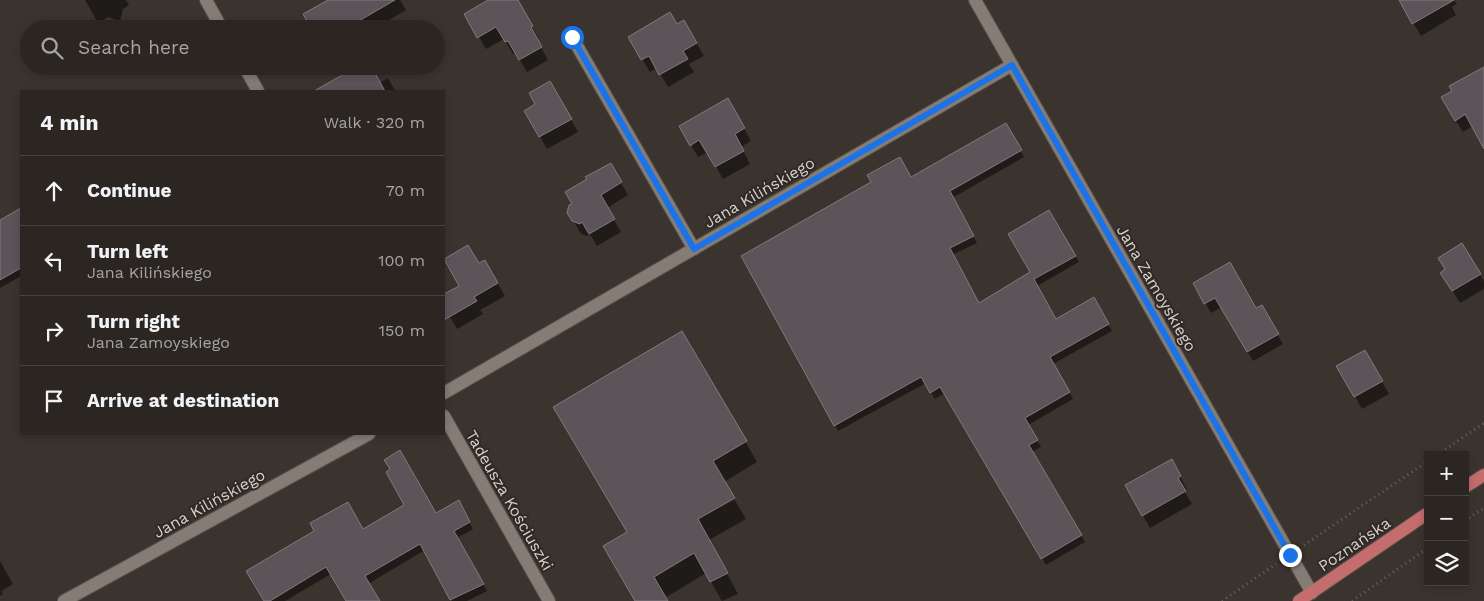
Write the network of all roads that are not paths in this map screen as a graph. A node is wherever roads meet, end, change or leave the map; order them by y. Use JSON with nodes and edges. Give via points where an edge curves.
{"nodes":[{"id":1,"x":206,"y":0,"type":"edge"},
{"id":2,"x":975,"y":0,"type":"edge"},
{"id":3,"x":217,"y":20,"type":"edge"},
{"id":4,"x":572,"y":37,"type":"dead end"},
{"id":5,"x":1012,"y":65,"type":"junction"},
{"id":6,"x":249,"y":75,"type":"edge"},
{"id":7,"x":257,"y":90,"type":"edge"},
{"id":8,"x":694,"y":249,"type":"junction"},
{"id":9,"x":445,"y":392,"type":"edge"},
{"id":10,"x":445,"y":418,"type":"edge"},
{"id":11,"x":367,"y":435,"type":"edge"},
{"id":12,"x":1484,"y":474,"type":"edge"},
{"id":13,"x":1469,"y":484,"type":"edge"},
{"id":14,"x":1424,"y":516,"type":"edge"},
{"id":15,"x":1312,"y":593,"type":"junction"},
{"id":16,"x":64,"y":601,"type":"edge"},
{"id":17,"x":549,"y":601,"type":"edge"},
{"id":18,"x":1300,"y":601,"type":"edge"}],
"edges":[{"from":1,"to":3,"type":"street"},
{"from":2,"to":5,"type":"street","name":"Jana Zamoyskiego"},
{"from":4,"to":8,"type":"street"},
{"from":5,"to":8,"type":"street","name":"Jana Kilińskiego"},
{"from":5,"to":15,"type":"street","name":"Jana Zamoyskiego"},
{"from":6,"to":7,"type":"street"},
{"from":8,"to":9,"type":"street","name":"Jana Kilińskiego"},
{"from":10,"to":17,"type":"street","name":"Tadeusza Kościuszki"},
{"from":11,"to":16,"type":"street","name":"Jana Kilińskiego"},
{"from":12,"to":13,"type":"main road"},
{"from":14,"to":15,"type":"main road","name":"Poznańska"},
{"from":15,"to":18,"type":"main road","name":"Poznańska"}]}
